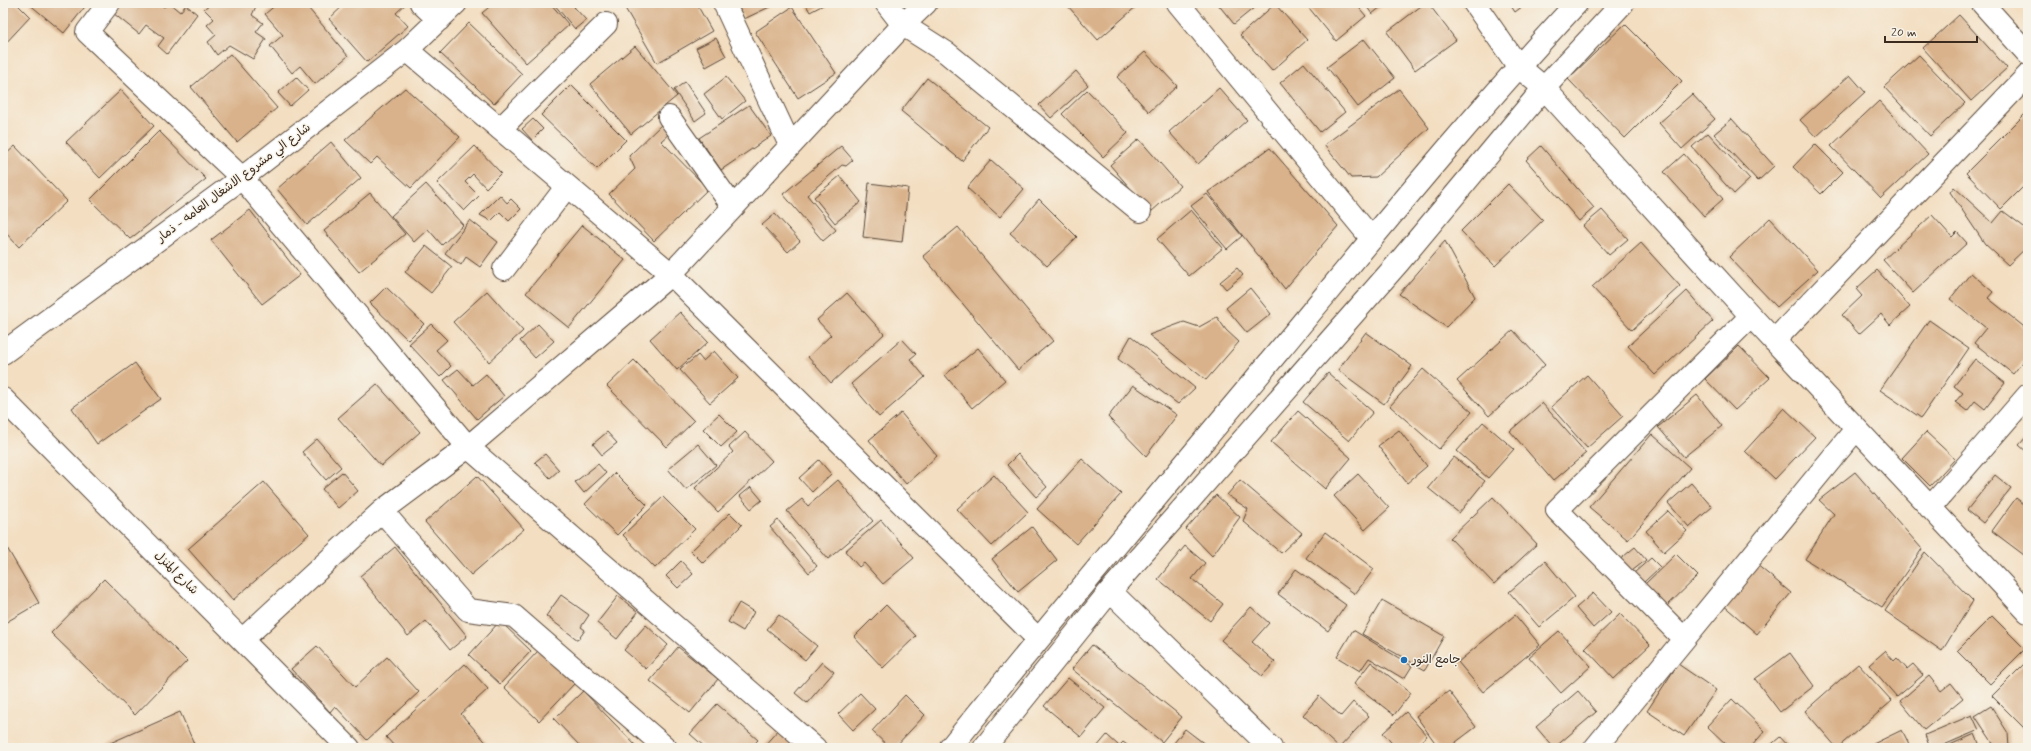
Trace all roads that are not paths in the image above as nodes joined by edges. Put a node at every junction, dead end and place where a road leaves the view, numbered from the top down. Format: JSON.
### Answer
{"nodes":[{"id":1,"x":109,"y":3,"type":"edge"},
{"id":2,"x":421,"y":3,"type":"edge"},
{"id":3,"x":456,"y":3,"type":"edge"},
{"id":4,"x":724,"y":3,"type":"edge"},
{"id":5,"x":886,"y":3,"type":"edge"},
{"id":6,"x":926,"y":3,"type":"edge"},
{"id":7,"x":1178,"y":3,"type":"edge"},
{"id":8,"x":1474,"y":3,"type":"edge"},
{"id":9,"x":1577,"y":3,"type":"edge"},
{"id":10,"x":1623,"y":3,"type":"edge"},
{"id":11,"x":1982,"y":3,"type":"edge"},
{"id":12,"x":439,"y":20,"type":"junction"},
{"id":13,"x":606,"y":24,"type":"dead end"},
{"id":14,"x":903,"y":25,"type":"junction"},
{"id":15,"x":407,"y":50,"type":"junction"},
{"id":16,"x":2028,"y":54,"type":"edge"},
{"id":17,"x":1518,"y":66,"type":"junction"},
{"id":18,"x":2028,"y":75,"type":"edge"},
{"id":19,"x":1544,"y":88,"type":"junction"},
{"id":20,"x":669,"y":118,"type":"dead end"},
{"id":21,"x":500,"y":130,"type":"junction"},
{"id":22,"x":790,"y":145,"type":"junction"},
{"id":23,"x":242,"y":178,"type":"junction"},
{"id":24,"x":567,"y":186,"type":"junction"},
{"id":25,"x":733,"y":207,"type":"junction"},
{"id":26,"x":1140,"y":211,"type":"dead end"},
{"id":27,"x":1372,"y":239,"type":"junction"},
{"id":28,"x":504,"y":269,"type":"dead end"},
{"id":29,"x":671,"y":274,"type":"junction"},
{"id":30,"x":1751,"y":316,"type":"junction"},
{"id":31,"x":1774,"y":341,"type":"junction"},
{"id":32,"x":3,"y":353,"type":"edge"},
{"id":33,"x":2028,"y":395,"type":"edge"},
{"id":34,"x":3,"y":399,"type":"edge"},
{"id":35,"x":1856,"y":429,"type":"junction"},
{"id":36,"x":468,"y":447,"type":"junction"},
{"id":37,"x":1930,"y":508,"type":"junction"},
{"id":38,"x":382,"y":511,"type":"junction"},
{"id":39,"x":1110,"y":591,"type":"junction"},
{"id":40,"x":2028,"y":612,"type":"edge"},
{"id":41,"x":1038,"y":638,"type":"junction"},
{"id":42,"x":1684,"y":639,"type":"junction"},
{"id":43,"x":242,"y":640,"type":"junction"},
{"id":44,"x":1607,"y":743,"type":"edge"},
{"id":45,"x":349,"y":748,"type":"edge"},
{"id":46,"x":666,"y":748,"type":"edge"},
{"id":47,"x":815,"y":748,"type":"edge"},
{"id":48,"x":950,"y":748,"type":"edge"},
{"id":49,"x":984,"y":748,"type":"edge"},
{"id":50,"x":1271,"y":748,"type":"edge"}],
"edges":[{"from":1,"to":23,"type":"street"},
{"from":2,"to":12,"type":"street"},
{"from":3,"to":12,"type":"street","name":"شارع الي مشروع الاشغال العامه - ذمار"},
{"from":4,"to":22,"type":"street"},
{"from":5,"to":14,"type":"street"},
{"from":6,"to":14,"type":"street"},
{"from":7,"to":27,"type":"street"},
{"from":8,"to":17,"type":"street"},
{"from":9,"to":17,"type":"street"},
{"from":10,"to":19,"type":"street"},
{"from":11,"to":16,"type":"street"},
{"from":12,"to":15,"type":"street","name":"شارع الي مشروع الاشغال العامه - ذمار"},
{"from":13,"to":21,"type":"street"},
{"from":14,"to":22,"type":"street"},
{"from":14,"to":26,"type":"street"},
{"from":15,"to":21,"type":"street"},
{"from":15,"to":23,"type":"street","name":"شارع الي مشروع الاشغال العامه - ذمار"},
{"from":17,"to":19,"type":"street"},
{"from":17,"to":27,"type":"street"},
{"from":18,"to":31,"type":"street"},
{"from":19,"to":30,"type":"street"},
{"from":19,"to":39,"type":"street"},
{"from":20,"to":25,"type":"street"},
{"from":21,"to":24,"type":"street"},
{"from":22,"to":25,"type":"street"},
{"from":23,"to":32,"type":"street","name":"شارع الي مشروع الاشغال العامه - ذمار"},
{"from":23,"to":36,"type":"street"},
{"from":24,"to":28,"type":"street"},
{"from":24,"to":29,"type":"street"},
{"from":25,"to":29,"type":"street"},
{"from":27,"to":41,"type":"street"},
{"from":29,"to":36,"type":"street"},
{"from":29,"to":41,"type":"street"},
{"from":30,"to":31,"type":"street"},
{"from":30,"to":42,"type":"street"},
{"from":31,"to":35,"type":"street"},
{"from":33,"to":37,"type":"street"},
{"from":34,"to":43,"type":"street","name":"شارع المنزل"},
{"from":35,"to":37,"type":"street"},
{"from":35,"to":42,"type":"street"},
{"from":36,"to":38,"type":"street"},
{"from":36,"to":47,"type":"street"},
{"from":37,"to":40,"type":"street"},
{"from":38,"to":43,"type":"street"},
{"from":38,"to":46,"type":"street"},
{"from":39,"to":49,"type":"street"},
{"from":39,"to":50,"type":"street"},
{"from":41,"to":48,"type":"street"},
{"from":42,"to":44,"type":"street"},
{"from":43,"to":45,"type":"street","name":"شارع المنزل"}]}
